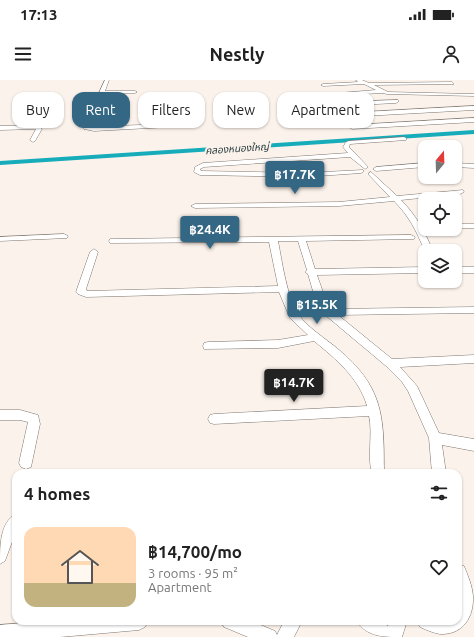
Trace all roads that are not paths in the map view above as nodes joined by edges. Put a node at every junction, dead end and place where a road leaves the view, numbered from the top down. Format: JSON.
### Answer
{"nodes":[{"id":1,"x":107,"y":80,"type":"edge"},
{"id":2,"x":358,"y":80,"type":"edge"},
{"id":3,"x":367,"y":83,"type":"junction"},
{"id":4,"x":452,"y":83,"type":"dead end"},
{"id":5,"x":323,"y":85,"type":"dead end"},
{"id":6,"x":102,"y":92,"type":"edge"},
{"id":7,"x":130,"y":92,"type":"edge"},
{"id":8,"x":135,"y":92,"type":"dead end"},
{"id":9,"x":386,"y":92,"type":"junction"},
{"id":10,"x":374,"y":93,"type":"edge"},
{"id":11,"x":474,"y":95,"type":"edge"},
{"id":12,"x":396,"y":101,"type":"junction"},
{"id":13,"x":374,"y":102,"type":"edge"},
{"id":14,"x":474,"y":108,"type":"edge"},
{"id":15,"x":406,"y":112,"type":"junction"},
{"id":16,"x":374,"y":114,"type":"edge"},
{"id":17,"x":474,"y":120,"type":"edge"},
{"id":18,"x":420,"y":123,"type":"junction"},
{"id":19,"x":374,"y":126,"type":"edge"},
{"id":20,"x":0,"y":128,"type":"edge"},
{"id":21,"x":86,"y":128,"type":"edge"},
{"id":22,"x":118,"y":128,"type":"edge"},
{"id":23,"x":404,"y":139,"type":"dead end"},
{"id":24,"x":33,"y":140,"type":"dead end"},
{"id":25,"x":352,"y":155,"type":"junction"},
{"id":26,"x":462,"y":165,"type":"edge"},
{"id":27,"x":418,"y":166,"type":"edge"},
{"id":28,"x":474,"y":166,"type":"edge"},
{"id":29,"x":363,"y":169,"type":"junction"},
{"id":30,"x":373,"y":171,"type":"junction"},
{"id":31,"x":418,"y":196,"type":"edge"},
{"id":32,"x":396,"y":198,"type":"junction"},
{"id":33,"x":195,"y":206,"type":"dead end"},
{"id":34,"x":418,"y":222,"type":"edge"},
{"id":35,"x":462,"y":226,"type":"edge"},
{"id":36,"x":474,"y":226,"type":"edge"},
{"id":37,"x":64,"y":236,"type":"dead end"},
{"id":38,"x":411,"y":237,"type":"dead end"},
{"id":39,"x":301,"y":238,"type":"junction"},
{"id":40,"x":0,"y":239,"type":"edge"},
{"id":41,"x":273,"y":239,"type":"junction"},
{"id":42,"x":113,"y":241,"type":"dead end"},
{"id":43,"x":94,"y":252,"type":"dead end"},
{"id":44,"x":462,"y":263,"type":"edge"},
{"id":45,"x":474,"y":263,"type":"edge"},
{"id":46,"x":418,"y":270,"type":"edge"},
{"id":47,"x":462,"y":270,"type":"edge"},
{"id":48,"x":474,"y":270,"type":"edge"},
{"id":49,"x":310,"y":272,"type":"junction"},
{"id":50,"x":283,"y":289,"type":"junction"},
{"id":51,"x":474,"y":310,"type":"edge"},
{"id":52,"x":328,"y":312,"type":"junction"},
{"id":53,"x":316,"y":337,"type":"junction"},
{"id":54,"x":208,"y":346,"type":"dead end"},
{"id":55,"x":474,"y":359,"type":"edge"},
{"id":56,"x":390,"y":363,"type":"junction"},
{"id":57,"x":375,"y":411,"type":"junction"},
{"id":58,"x":0,"y":415,"type":"edge"},
{"id":59,"x":214,"y":419,"type":"dead end"},
{"id":60,"x":435,"y":438,"type":"junction"},
{"id":61,"x":474,"y":445,"type":"edge"},
{"id":62,"x":26,"y":463,"type":"dead end"},
{"id":63,"x":377,"y":469,"type":"edge"},
{"id":64,"x":439,"y":469,"type":"edge"},
{"id":65,"x":12,"y":524,"type":"edge"},
{"id":66,"x":0,"y":556,"type":"edge"},
{"id":67,"x":462,"y":578,"type":"edge"},
{"id":68,"x":474,"y":607,"type":"edge"},
{"id":69,"x":96,"y":625,"type":"edge"},
{"id":70,"x":240,"y":625,"type":"edge"},
{"id":71,"x":291,"y":625,"type":"edge"},
{"id":72,"x":372,"y":625,"type":"edge"},
{"id":73,"x":397,"y":625,"type":"edge"},
{"id":74,"x":435,"y":625,"type":"edge"},
{"id":75,"x":0,"y":634,"type":"edge"},
{"id":76,"x":269,"y":637,"type":"edge"},
{"id":77,"x":285,"y":637,"type":"edge"},
{"id":78,"x":388,"y":637,"type":"edge"},
{"id":79,"x":393,"y":637,"type":"edge"}],
"edges":[{"from":1,"to":6,"type":"street"},
{"from":2,"to":3,"type":"street"},
{"from":3,"to":4,"type":"street"},
{"from":3,"to":5,"type":"street"},
{"from":3,"to":9,"type":"street"},
{"from":7,"to":8,"type":"street"},
{"from":9,"to":10,"type":"street"},
{"from":9,"to":11,"type":"street"},
{"from":9,"to":12,"type":"street"},
{"from":12,"to":13,"type":"street"},
{"from":12,"to":15,"type":"street"},
{"from":14,"to":15,"type":"street"},
{"from":15,"to":16,"type":"street"},
{"from":15,"to":18,"type":"street"},
{"from":17,"to":18,"type":"street"},
{"from":18,"to":19,"type":"street"},
{"from":20,"to":24,"type":"street"},
{"from":21,"to":22,"type":"street"},
{"from":23,"to":25,"type":"street"},
{"from":25,"to":29,"type":"street"},
{"from":25,"to":29,"type":"street"},
{"from":26,"to":28,"type":"street"},
{"from":27,"to":30,"type":"street"},
{"from":29,"to":30,"type":"street"},
{"from":30,"to":32,"type":"street"},
{"from":31,"to":32,"type":"street"},
{"from":32,"to":33,"type":"street"},
{"from":32,"to":34,"type":"street"},
{"from":35,"to":36,"type":"street"},
{"from":37,"to":40,"type":"street"},
{"from":38,"to":39,"type":"street"},
{"from":39,"to":41,"type":"street"},
{"from":39,"to":49,"type":"street"},
{"from":41,"to":42,"type":"street"},
{"from":41,"to":50,"type":"street"},
{"from":43,"to":50,"type":"street"},
{"from":44,"to":45,"type":"street"},
{"from":46,"to":49,"type":"street"},
{"from":47,"to":48,"type":"street"},
{"from":49,"to":52,"type":"street"},
{"from":50,"to":53,"type":"street"},
{"from":51,"to":52,"type":"street"},
{"from":52,"to":56,"type":"street"},
{"from":53,"to":54,"type":"street"},
{"from":53,"to":57,"type":"street"},
{"from":55,"to":56,"type":"street"},
{"from":56,"to":60,"type":"street"},
{"from":57,"to":59,"type":"street"},
{"from":57,"to":63,"type":"street"},
{"from":58,"to":62,"type":"street"},
{"from":60,"to":61,"type":"street"},
{"from":60,"to":64,"type":"street"},
{"from":65,"to":66,"type":"street"},
{"from":67,"to":68,"type":"street"},
{"from":68,"to":74,"type":"street"},
{"from":69,"to":75,"type":"street"},
{"from":70,"to":76,"type":"street"},
{"from":71,"to":77,"type":"street"},
{"from":72,"to":78,"type":"street"},
{"from":73,"to":79,"type":"street"}]}
